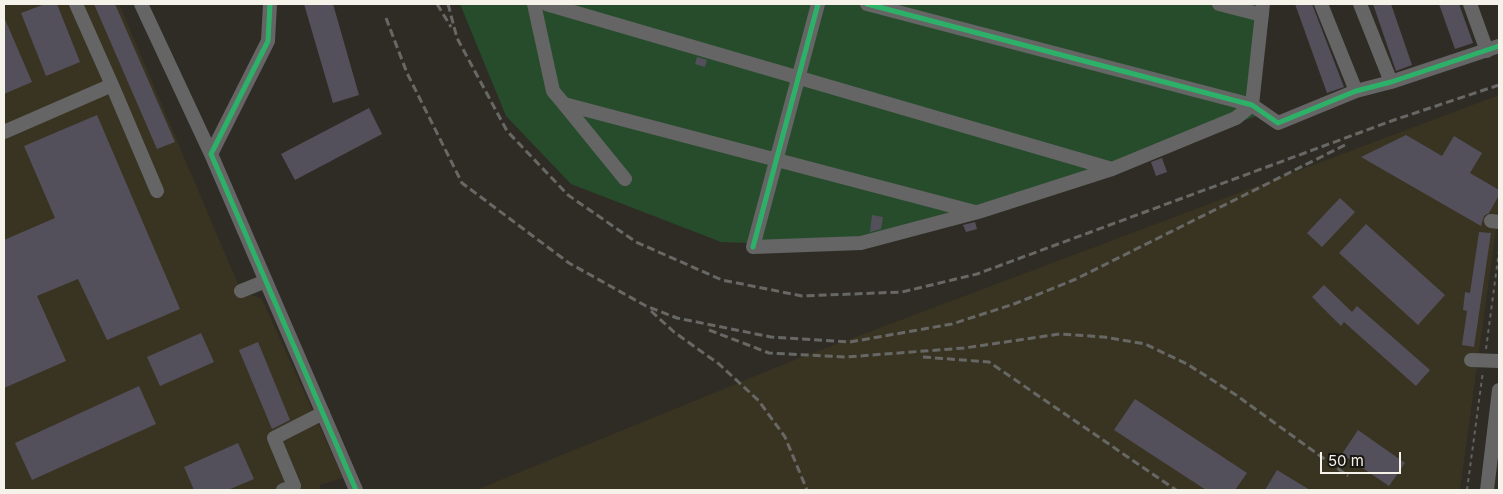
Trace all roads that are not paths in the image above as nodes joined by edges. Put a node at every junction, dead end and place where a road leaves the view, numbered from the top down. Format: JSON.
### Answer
{"nodes":[{"id":1,"x":76,"y":4,"type":"edge"},
{"id":2,"x":141,"y":4,"type":"edge"},
{"id":3,"x":270,"y":4,"type":"edge"},
{"id":4,"x":534,"y":4,"type":"edge"},
{"id":5,"x":546,"y":4,"type":"edge"},
{"id":6,"x":818,"y":4,"type":"edge"},
{"id":7,"x":867,"y":4,"type":"edge"},
{"id":8,"x":1219,"y":4,"type":"edge"},
{"id":9,"x":1321,"y":4,"type":"edge"},
{"id":10,"x":1360,"y":4,"type":"edge"},
{"id":11,"x":1470,"y":4,"type":"edge"},
{"id":12,"x":1262,"y":9,"type":"edge"},
{"id":13,"x":1493,"y":48,"type":"edge"},
{"id":14,"x":799,"y":76,"type":"junction"},
{"id":15,"x":1392,"y":82,"type":"junction"},
{"id":16,"x":112,"y":85,"type":"junction"},
{"id":17,"x":1356,"y":91,"type":"junction"},
{"id":18,"x":564,"y":104,"type":"junction"},
{"id":19,"x":1252,"y":105,"type":"junction"},
{"id":20,"x":4,"y":132,"type":"edge"},
{"id":21,"x":211,"y":154,"type":"junction"},
{"id":22,"x":776,"y":160,"type":"junction"},
{"id":23,"x":1112,"y":169,"type":"junction"},
{"id":24,"x":626,"y":179,"type":"dead end"},
{"id":25,"x":157,"y":191,"type":"dead end"},
{"id":26,"x":978,"y":212,"type":"junction"},
{"id":27,"x":266,"y":281,"type":"junction"},
{"id":28,"x":241,"y":291,"type":"dead end"},
{"id":29,"x":1471,"y":360,"type":"dead end"},
{"id":30,"x":1499,"y":361,"type":"edge"},
{"id":31,"x":1499,"y":390,"type":"edge"},
{"id":32,"x":323,"y":413,"type":"junction"},
{"id":33,"x":1495,"y":458,"type":"edge"},
{"id":34,"x":282,"y":490,"type":"edge"},
{"id":35,"x":356,"y":490,"type":"edge"},
{"id":36,"x":1487,"y":490,"type":"edge"}],
"edges":[{"from":1,"to":16,"type":"street"},
{"from":2,"to":21,"type":"street"},
{"from":3,"to":21,"type":"street"},
{"from":4,"to":18,"type":"street"},
{"from":5,"to":14,"type":"street"},
{"from":6,"to":14,"type":"street"},
{"from":7,"to":19,"type":"street"},
{"from":8,"to":12,"type":"street"},
{"from":9,"to":17,"type":"street"},
{"from":10,"to":15,"type":"street"},
{"from":11,"to":13,"type":"street"},
{"from":12,"to":19,"type":"street"},
{"from":13,"to":15,"type":"street"},
{"from":14,"to":22,"type":"street"},
{"from":14,"to":23,"type":"street"},
{"from":15,"to":17,"type":"street"},
{"from":16,"to":20,"type":"street"},
{"from":16,"to":25,"type":"street"},
{"from":17,"to":19,"type":"street"},
{"from":18,"to":22,"type":"street"},
{"from":18,"to":24,"type":"street"},
{"from":19,"to":23,"type":"street"},
{"from":21,"to":27,"type":"street"},
{"from":22,"to":26,"type":"street"},
{"from":22,"to":26,"type":"street"},
{"from":23,"to":26,"type":"street"},
{"from":27,"to":28,"type":"street"},
{"from":27,"to":32,"type":"street"},
{"from":29,"to":30,"type":"street"},
{"from":31,"to":33,"type":"street"},
{"from":32,"to":34,"type":"street"},
{"from":32,"to":35,"type":"street"},
{"from":33,"to":36,"type":"street"}]}
